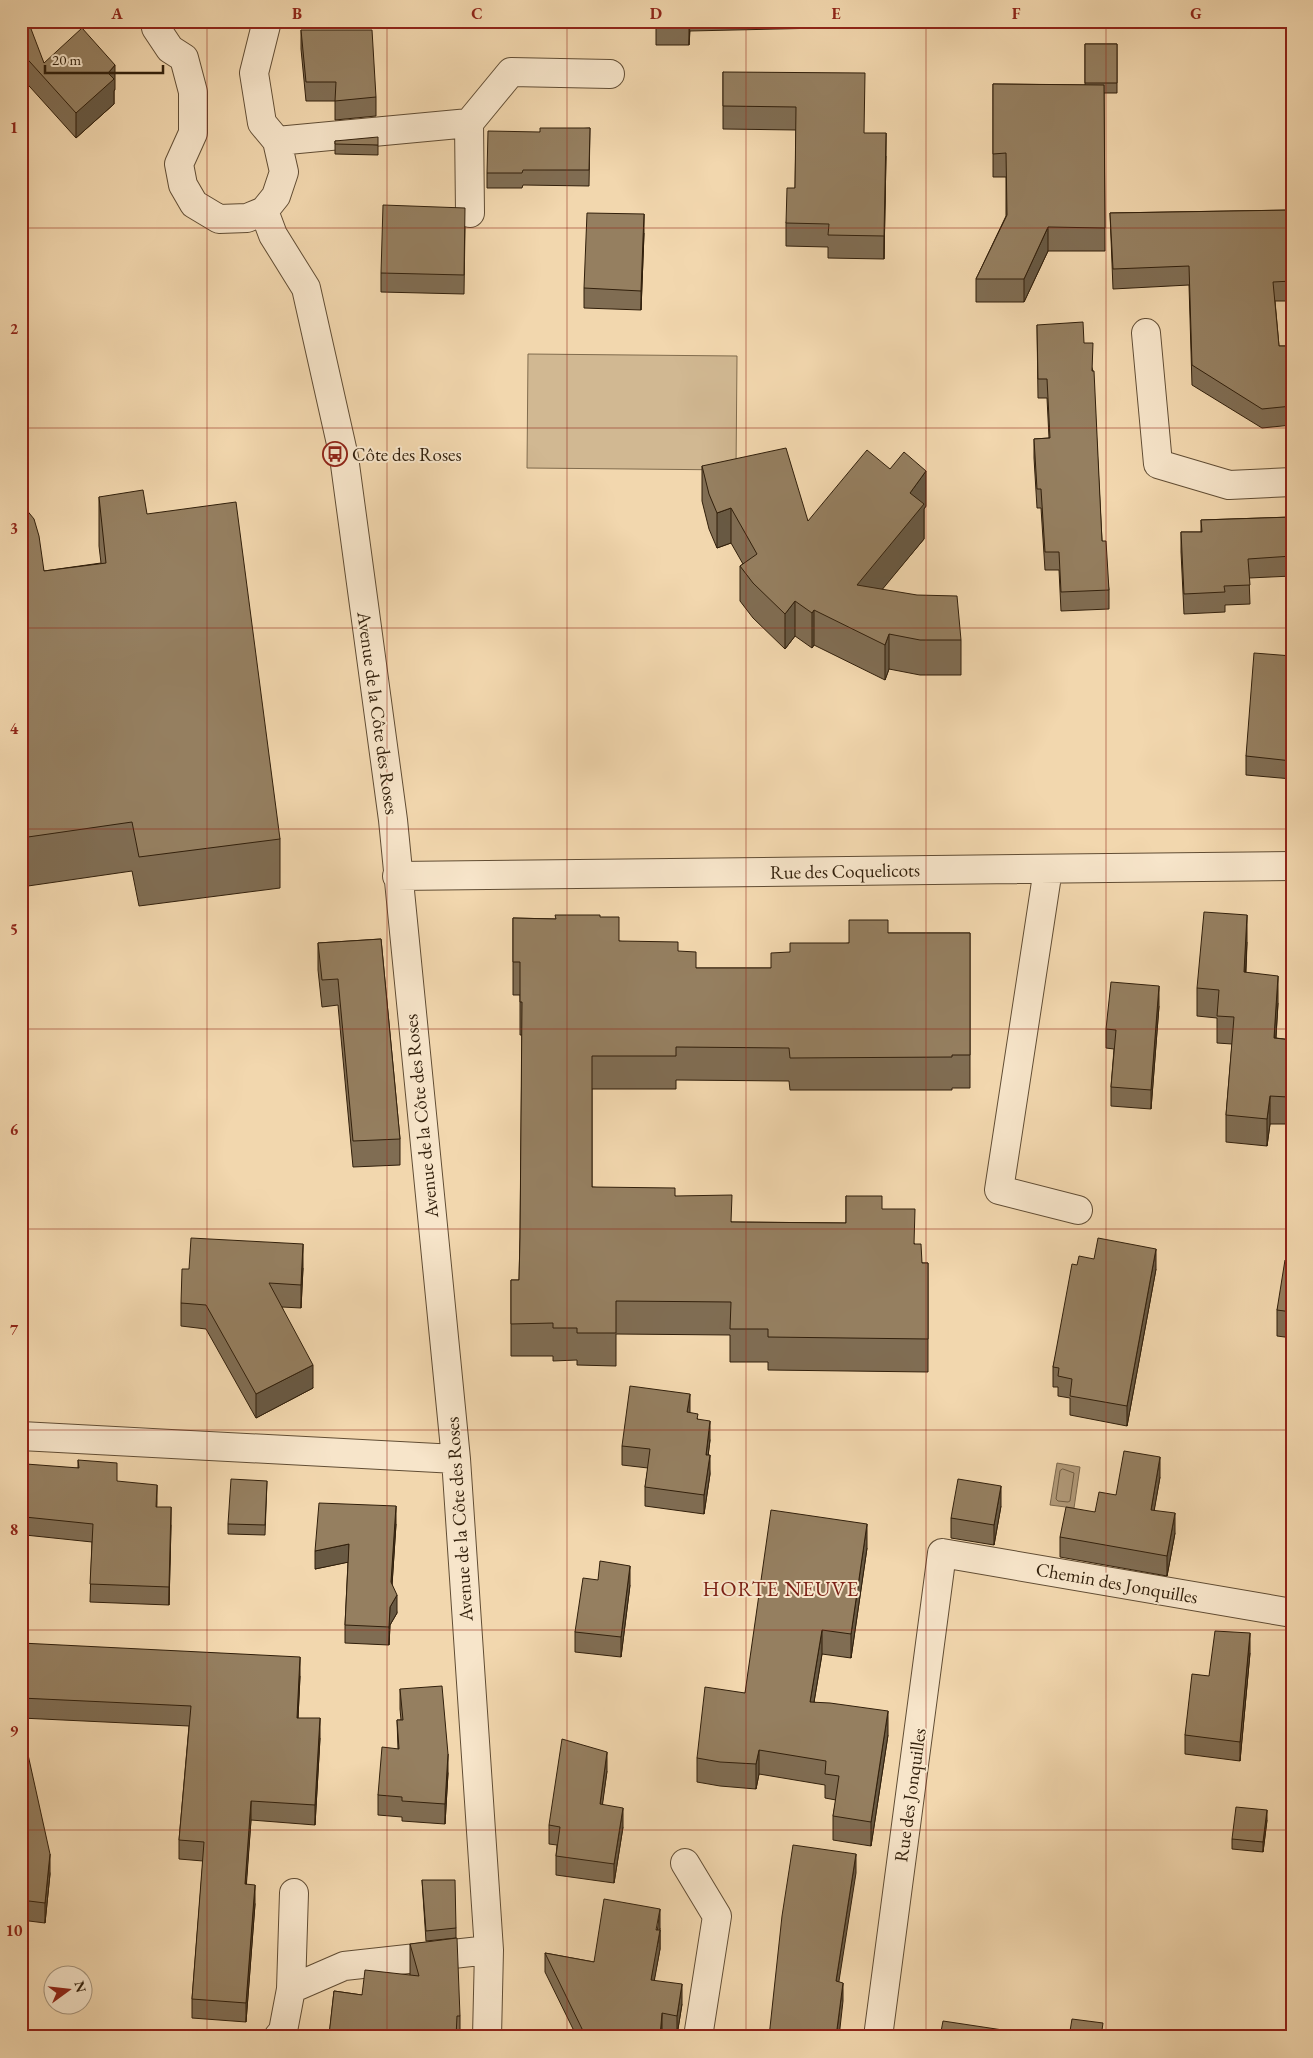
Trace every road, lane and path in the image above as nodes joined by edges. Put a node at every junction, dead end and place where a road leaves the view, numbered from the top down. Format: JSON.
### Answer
{"nodes":[{"id":1,"x":155,"y":21,"type":"edge"},
{"id":2,"x":267,"y":21,"type":"edge"},
{"id":3,"x":610,"y":74,"type":"dead end"},
{"id":4,"x":469,"y":123,"type":"junction"},
{"id":5,"x":277,"y":141,"type":"junction"},
{"id":6,"x":264,"y":211,"type":"junction"},
{"id":7,"x":470,"y":213,"type":"dead end"},
{"id":8,"x":1146,"y":333,"type":"dead end"},
{"id":9,"x":1292,"y":482,"type":"edge"},
{"id":10,"x":1292,"y":866,"type":"edge"},
{"id":11,"x":1048,"y":869,"type":"junction"},
{"id":12,"x":397,"y":876,"type":"junction"},
{"id":13,"x":1078,"y":1210,"type":"dead end"},
{"id":14,"x":21,"y":1436,"type":"edge"},
{"id":15,"x":456,"y":1459,"type":"junction"},
{"id":16,"x":942,"y":1553,"type":"joint"},
{"id":17,"x":1292,"y":1613,"type":"edge"},
{"id":18,"x":685,"y":1863,"type":"dead end"},
{"id":19,"x":294,"y":1893,"type":"dead end"},
{"id":20,"x":490,"y":1950,"type":"junction"},
{"id":21,"x":291,"y":1989,"type":"junction"},
{"id":22,"x":278,"y":2037,"type":"edge"},
{"id":23,"x":487,"y":2037,"type":"edge"},
{"id":24,"x":698,"y":2037,"type":"edge"},
{"id":25,"x":878,"y":2037,"type":"edge"}],
"edges":[{"from":1,"to":6,"type":"street"},
{"from":2,"to":5,"type":"street"},
{"from":3,"to":4,"type":"street"},
{"from":4,"to":5,"type":"street"},
{"from":4,"to":7,"type":"street"},
{"from":5,"to":6,"type":"street"},
{"from":6,"to":12,"type":"street","name":"Avenue de la Côte des Roses"},
{"from":8,"to":9,"type":"street"},
{"from":10,"to":11,"type":"street","name":"Rue des Coquelicots"},
{"from":11,"to":12,"type":"street","name":"Rue des Coquelicots"},
{"from":11,"to":13,"type":"street"},
{"from":12,"to":15,"type":"street","name":"Avenue de la Côte des Roses"},
{"from":14,"to":15,"type":"street"},
{"from":15,"to":20,"type":"street","name":"Avenue de la Côte des Roses"},
{"from":16,"to":17,"type":"street","name":"Chemin des Jonquilles"},
{"from":16,"to":25,"type":"street","name":"Rue des Jonquilles"},
{"from":18,"to":24,"type":"street"},
{"from":19,"to":21,"type":"street"},
{"from":20,"to":21,"type":"street"},
{"from":20,"to":23,"type":"street","name":"Avenue de la Côte des Roses"},
{"from":21,"to":22,"type":"street"}]}
